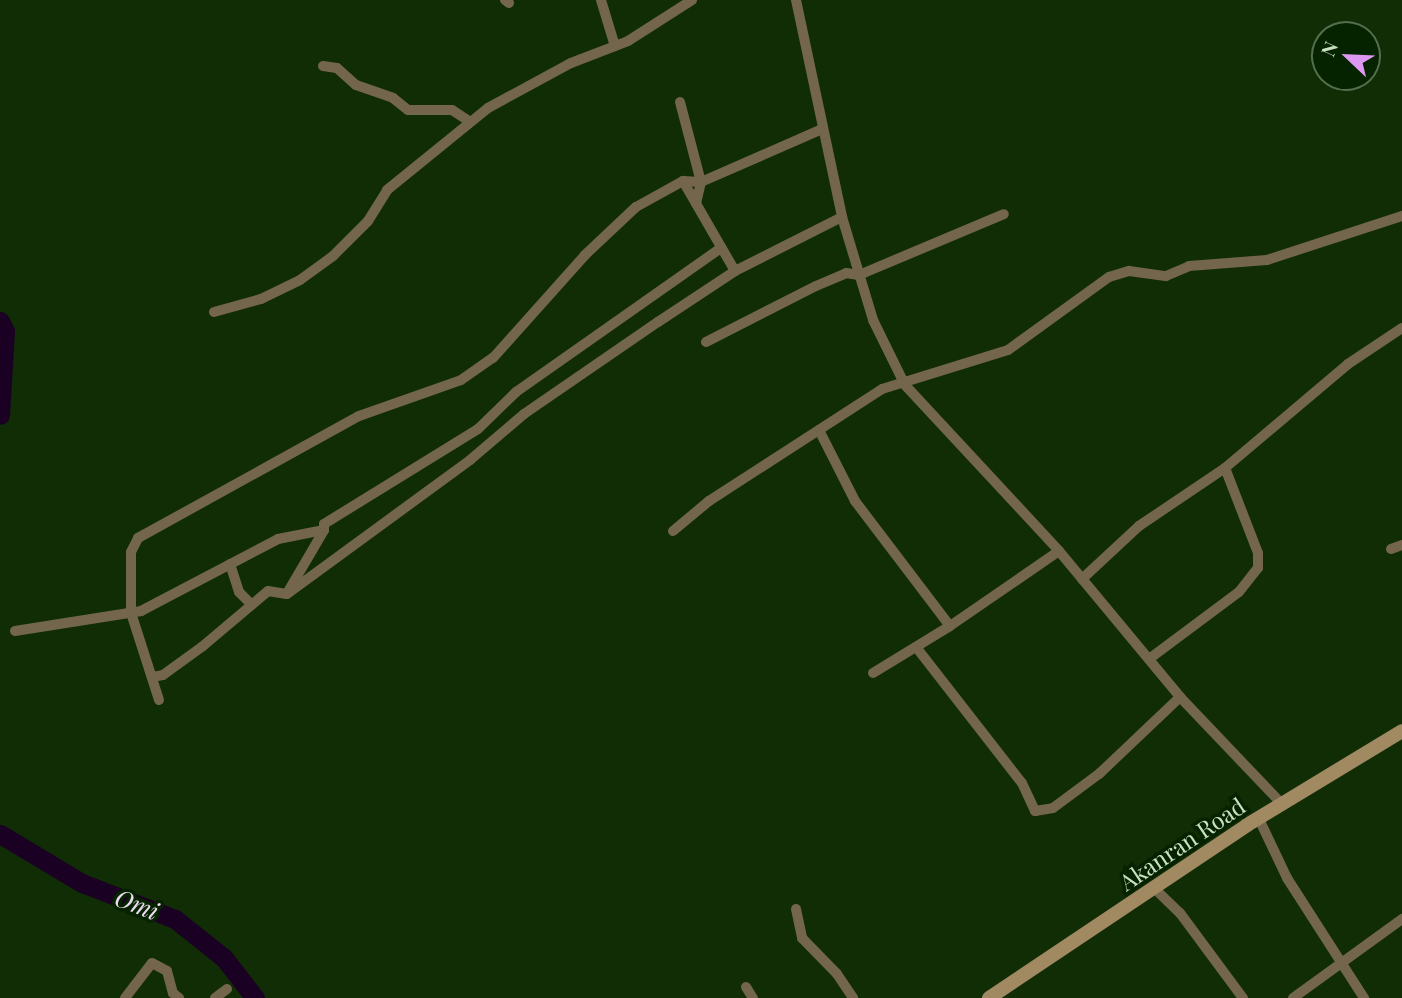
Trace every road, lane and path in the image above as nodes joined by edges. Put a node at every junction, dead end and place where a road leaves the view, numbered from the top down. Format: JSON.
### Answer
{"nodes":[{"id":1,"x":601,"y":0,"type":"edge"},
{"id":2,"x":692,"y":0,"type":"edge"},
{"id":3,"x":796,"y":0,"type":"edge"},
{"id":4,"x":615,"y":46,"type":"junction"},
{"id":5,"x":323,"y":66,"type":"dead end"},
{"id":6,"x":680,"y":102,"type":"dead end"},
{"id":7,"x":469,"y":121,"type":"junction"},
{"id":8,"x":820,"y":130,"type":"junction"},
{"id":9,"x":683,"y":181,"type":"junction"},
{"id":10,"x":701,"y":182,"type":"junction"},
{"id":11,"x":696,"y":203,"type":"junction"},
{"id":12,"x":1004,"y":214,"type":"dead end"},
{"id":13,"x":1402,"y":216,"type":"edge"},
{"id":14,"x":842,"y":217,"type":"junction"},
{"id":15,"x":721,"y":248,"type":"junction"},
{"id":16,"x":735,"y":271,"type":"junction"},
{"id":17,"x":859,"y":275,"type":"junction"},
{"id":18,"x":214,"y":312,"type":"dead end"},
{"id":19,"x":1402,"y":328,"type":"edge"},
{"id":20,"x":706,"y":342,"type":"dead end"},
{"id":21,"x":905,"y":385,"type":"junction"},
{"id":22,"x":819,"y":430,"type":"junction"},
{"id":23,"x":1225,"y":468,"type":"junction"},
{"id":24,"x":324,"y":530,"type":"junction"},
{"id":25,"x":673,"y":531,"type":"dead end"},
{"id":26,"x":1402,"y":545,"type":"edge"},
{"id":27,"x":1391,"y":549,"type":"dead end"},
{"id":28,"x":1059,"y":551,"type":"junction"},
{"id":29,"x":230,"y":564,"type":"junction"},
{"id":30,"x":1082,"y":579,"type":"junction"},
{"id":31,"x":287,"y":594,"type":"junction"},
{"id":32,"x":252,"y":605,"type":"junction"},
{"id":33,"x":131,"y":613,"type":"junction"},
{"id":34,"x":950,"y":626,"type":"junction"},
{"id":35,"x":15,"y":631,"type":"dead end"},
{"id":36,"x":916,"y":647,"type":"junction"},
{"id":37,"x":1149,"y":659,"type":"junction"},
{"id":38,"x":873,"y":673,"type":"dead end"},
{"id":39,"x":152,"y":677,"type":"junction"},
{"id":40,"x":1180,"y":697,"type":"junction"},
{"id":41,"x":159,"y":700,"type":"dead end"},
{"id":42,"x":1402,"y":731,"type":"edge"},
{"id":43,"x":1283,"y":805,"type":"junction"},
{"id":44,"x":1259,"y":819,"type":"junction"},
{"id":45,"x":1155,"y":889,"type":"junction"},
{"id":46,"x":796,"y":909,"type":"dead end"},
{"id":47,"x":1402,"y":919,"type":"edge"},
{"id":48,"x":1340,"y":961,"type":"junction"},
{"id":49,"x":746,"y":987,"type":"dead end"},
{"id":50,"x":227,"y":989,"type":"dead end"},
{"id":51,"x":125,"y":998,"type":"edge"},
{"id":52,"x":180,"y":998,"type":"edge"},
{"id":53,"x":215,"y":998,"type":"edge"},
{"id":54,"x":753,"y":998,"type":"edge"},
{"id":55,"x":853,"y":998,"type":"edge"},
{"id":56,"x":989,"y":998,"type":"edge"},
{"id":57,"x":1242,"y":998,"type":"edge"},
{"id":58,"x":1293,"y":998,"type":"edge"},
{"id":59,"x":1364,"y":998,"type":"edge"}],
"edges":[{"from":1,"to":4,"type":"street"},
{"from":2,"to":4,"type":"street"},
{"from":3,"to":8,"type":"street"},
{"from":4,"to":7,"type":"street"},
{"from":5,"to":7,"type":"street"},
{"from":6,"to":10,"type":"street"},
{"from":7,"to":18,"type":"street"},
{"from":8,"to":10,"type":"street"},
{"from":8,"to":14,"type":"street"},
{"from":9,"to":10,"type":"street"},
{"from":9,"to":11,"type":"street"},
{"from":9,"to":33,"type":"street"},
{"from":10,"to":11,"type":"street"},
{"from":11,"to":15,"type":"street"},
{"from":12,"to":17,"type":"street"},
{"from":13,"to":21,"type":"street"},
{"from":14,"to":16,"type":"street"},
{"from":14,"to":17,"type":"street"},
{"from":15,"to":16,"type":"street"},
{"from":15,"to":24,"type":"street"},
{"from":16,"to":31,"type":"street"},
{"from":17,"to":20,"type":"street"},
{"from":17,"to":21,"type":"street"},
{"from":19,"to":23,"type":"street"},
{"from":21,"to":22,"type":"street"},
{"from":21,"to":28,"type":"street"},
{"from":22,"to":25,"type":"street"},
{"from":22,"to":34,"type":"street"},
{"from":23,"to":30,"type":"street"},
{"from":23,"to":37,"type":"street"},
{"from":24,"to":29,"type":"street"},
{"from":24,"to":31,"type":"street"},
{"from":26,"to":27,"type":"street"},
{"from":28,"to":30,"type":"street"},
{"from":28,"to":34,"type":"street"},
{"from":29,"to":32,"type":"street"},
{"from":29,"to":33,"type":"street"},
{"from":30,"to":37,"type":"street"},
{"from":31,"to":32,"type":"street"},
{"from":32,"to":39,"type":"street"},
{"from":33,"to":35,"type":"street"},
{"from":33,"to":39,"type":"street"},
{"from":34,"to":36,"type":"street"},
{"from":36,"to":38,"type":"street"},
{"from":36,"to":40,"type":"street"},
{"from":37,"to":40,"type":"street"},
{"from":39,"to":41,"type":"street"},
{"from":40,"to":43,"type":"street"},
{"from":42,"to":43,"type":"main road","name":"Akanran Road"},
{"from":43,"to":44,"type":"main road","name":"Akanran Road"},
{"from":44,"to":45,"type":"main road","name":"Akanran Road"},
{"from":44,"to":48,"type":"street"},
{"from":45,"to":56,"type":"main road","name":"Akanran Road"},
{"from":45,"to":57,"type":"street"},
{"from":46,"to":55,"type":"street"},
{"from":47,"to":48,"type":"street"},
{"from":48,"to":58,"type":"street"},
{"from":48,"to":59,"type":"street"},
{"from":49,"to":54,"type":"street"},
{"from":50,"to":53,"type":"street"},
{"from":51,"to":52,"type":"street"}]}
